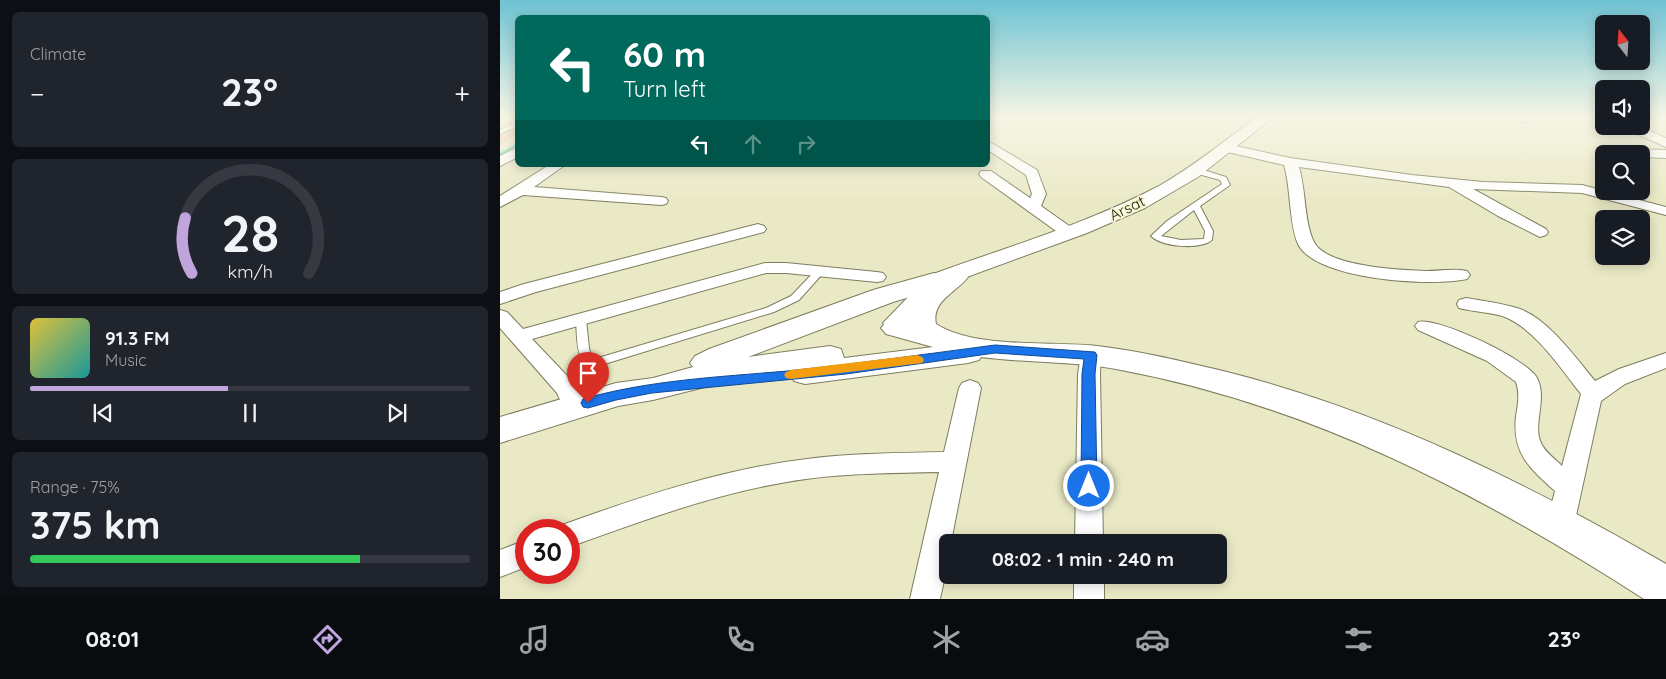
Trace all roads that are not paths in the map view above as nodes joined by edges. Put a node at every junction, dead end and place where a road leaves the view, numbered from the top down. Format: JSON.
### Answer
{"nodes":[{"id":1,"x":990,"y":146,"type":"edge"},
{"id":2,"x":1230,"y":146,"type":"edge"},
{"id":3,"x":1665,"y":146,"type":"edge"},
{"id":4,"x":1227,"y":148,"type":"junction"},
{"id":5,"x":1650,"y":149,"type":"edge"},
{"id":6,"x":515,"y":153,"type":"edge"},
{"id":7,"x":500,"y":162,"type":"edge"},
{"id":8,"x":1290,"y":162,"type":"junction"},
{"id":9,"x":555,"y":167,"type":"edge"},
{"id":10,"x":1194,"y":170,"type":"junction"},
{"id":11,"x":986,"y":174,"type":"dead end"},
{"id":12,"x":1450,"y":182,"type":"junction"},
{"id":13,"x":520,"y":190,"type":"junction"},
{"id":14,"x":661,"y":201,"type":"dead end"},
{"id":15,"x":500,"y":203,"type":"edge"},
{"id":16,"x":1196,"y":205,"type":"junction"},
{"id":17,"x":1033,"y":207,"type":"junction"},
{"id":18,"x":1664,"y":211,"type":"dead end"},
{"id":19,"x":758,"y":229,"type":"dead end"},
{"id":20,"x":1540,"y":232,"type":"dead end"},
{"id":21,"x":1069,"y":233,"type":"junction"},
{"id":22,"x":819,"y":272,"type":"junction"},
{"id":23,"x":954,"y":275,"type":"junction"},
{"id":24,"x":1461,"y":275,"type":"dead end"},
{"id":25,"x":876,"y":277,"type":"dead end"},
{"id":26,"x":500,"y":298,"type":"edge"},
{"id":27,"x":1466,"y":304,"type":"dead end"},
{"id":28,"x":858,"y":315,"type":"junction"},
{"id":29,"x":500,"y":316,"type":"edge"},
{"id":30,"x":581,"y":320,"type":"junction"},
{"id":31,"x":896,"y":326,"type":"junction"},
{"id":32,"x":1424,"y":326,"type":"dead end"},
{"id":33,"x":520,"y":336,"type":"junction"},
{"id":34,"x":829,"y":342,"type":"junction"},
{"id":35,"x":973,"y":348,"type":"junction"},
{"id":36,"x":877,"y":354,"type":"junction"},
{"id":37,"x":1091,"y":355,"type":"junction"},
{"id":38,"x":1666,"y":360,"type":"edge"},
{"id":39,"x":698,"y":368,"type":"junction"},
{"id":40,"x":970,"y":388,"type":"dead end"},
{"id":41,"x":652,"y":389,"type":"junction"},
{"id":42,"x":1594,"y":394,"type":"junction"},
{"id":43,"x":616,"y":395,"type":"junction"},
{"id":44,"x":574,"y":407,"type":"junction"},
{"id":45,"x":500,"y":430,"type":"edge"},
{"id":46,"x":955,"y":462,"type":"junction"},
{"id":47,"x":1564,"y":506,"type":"junction"},
{"id":48,"x":580,"y":531,"type":"edge"},
{"id":49,"x":1089,"y":534,"type":"edge"},
{"id":50,"x":515,"y":558,"type":"edge"},
{"id":51,"x":500,"y":564,"type":"edge"},
{"id":52,"x":1089,"y":584,"type":"edge"},
{"id":53,"x":1666,"y":588,"type":"edge"},
{"id":54,"x":925,"y":599,"type":"edge"},
{"id":55,"x":1089,"y":599,"type":"edge"}],
"edges":[{"from":1,"to":17,"type":"street"},
{"from":2,"to":4,"type":"street","name":"Arsat"},
{"from":3,"to":5,"type":"street"},
{"from":4,"to":8,"type":"street"},
{"from":4,"to":10,"type":"street","name":"Arsat"},
{"from":6,"to":7,"type":"street"},
{"from":8,"to":12,"type":"street"},
{"from":8,"to":24,"type":"street"},
{"from":9,"to":13,"type":"street"},
{"from":10,"to":16,"type":"lane"},
{"from":10,"to":21,"type":"street","name":"Arsat"},
{"from":11,"to":17,"type":"street"},
{"from":12,"to":18,"type":"street"},
{"from":12,"to":20,"type":"street"},
{"from":13,"to":14,"type":"street"},
{"from":13,"to":15,"type":"street"},
{"from":16,"to":16,"type":"lane"},
{"from":17,"to":21,"type":"street"},
{"from":19,"to":26,"type":"street"},
{"from":21,"to":23,"type":"street","name":"Arsat"},
{"from":22,"to":25,"type":"street"},
{"from":22,"to":30,"type":"street"},
{"from":22,"to":30,"type":"lane"},
{"from":23,"to":28,"type":"street"},
{"from":23,"to":31,"type":"street"},
{"from":23,"to":35,"type":"main road"},
{"from":23,"to":39,"type":"main road"},
{"from":27,"to":42,"type":"street"},
{"from":28,"to":31,"type":"main road"},
{"from":28,"to":34,"type":"main road"},
{"from":29,"to":33,"type":"street"},
{"from":30,"to":33,"type":"street"},
{"from":31,"to":35,"type":"main road"},
{"from":31,"to":36,"type":"main road"},
{"from":32,"to":47,"type":"street"},
{"from":33,"to":44,"type":"street"},
{"from":34,"to":36,"type":"main road"},
{"from":34,"to":39,"type":"main road"},
{"from":34,"to":41,"type":"main road"},
{"from":35,"to":36,"type":"main road"},
{"from":35,"to":37,"type":"main road"},
{"from":35,"to":41,"type":"main road"},
{"from":37,"to":47,"type":"main road"},
{"from":37,"to":49,"type":"street"},
{"from":38,"to":42,"type":"street"},
{"from":39,"to":43,"type":"main road"},
{"from":40,"to":46,"type":"street"},
{"from":41,"to":43,"type":"main road"},
{"from":42,"to":47,"type":"street"},
{"from":43,"to":44,"type":"main road"},
{"from":44,"to":45,"type":"main road"},
{"from":46,"to":48,"type":"street"},
{"from":46,"to":54,"type":"street"},
{"from":47,"to":53,"type":"main road"},
{"from":50,"to":51,"type":"street"},
{"from":52,"to":55,"type":"street"}]}
